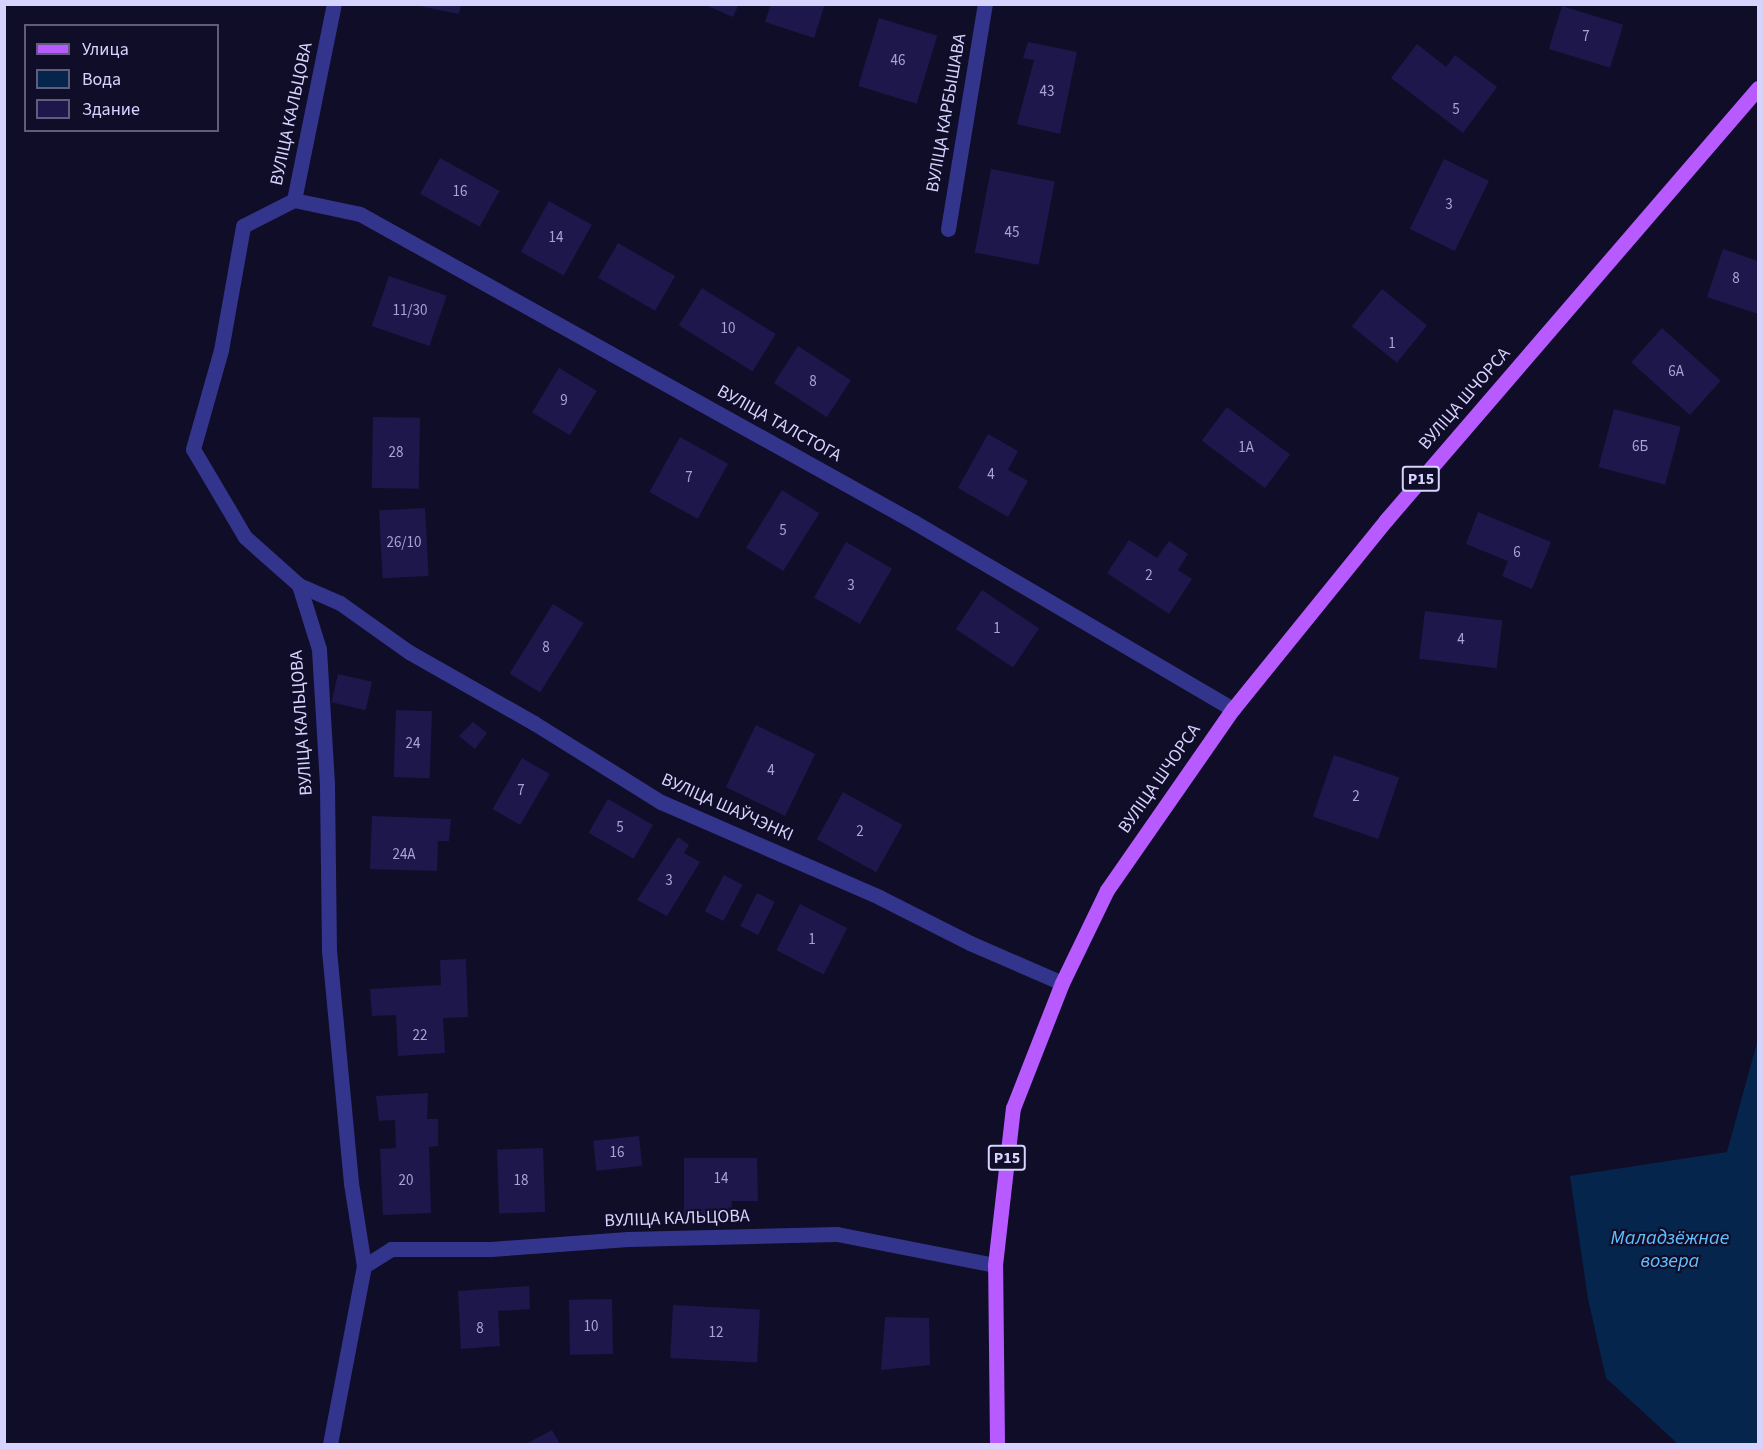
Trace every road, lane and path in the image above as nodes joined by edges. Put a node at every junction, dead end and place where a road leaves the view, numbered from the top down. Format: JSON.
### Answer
{"nodes":[{"id":1,"x":333,"y":4,"type":"edge"},
{"id":2,"x":985,"y":4,"type":"edge"},
{"id":3,"x":1758,"y":88,"type":"edge"},
{"id":4,"x":294,"y":200,"type":"junction"},
{"id":5,"x":948,"y":229,"type":"dead end"},
{"id":6,"x":299,"y":585,"type":"junction"},
{"id":7,"x":1233,"y":709,"type":"junction"},
{"id":8,"x":1062,"y":983,"type":"junction"},
{"id":9,"x":995,"y":1265,"type":"junction"},
{"id":10,"x":364,"y":1266,"type":"junction"},
{"id":11,"x":330,"y":1444,"type":"edge"},
{"id":12,"x":997,"y":1444,"type":"edge"}],
"edges":[{"from":1,"to":4,"type":"street","name":"ВУЛІЦА КАЛЬЦОВА"},
{"from":2,"to":5,"type":"street","name":"ВУЛІЦА КАРБЫШАВА"},
{"from":3,"to":7,"type":"main road","name":"ВУЛІЦА ШЧОРСА","number":"Р15"},
{"from":4,"to":6,"type":"street","name":"ВУЛІЦА КАЛЬЦОВА"},
{"from":4,"to":7,"type":"street","name":"ВУЛІЦА ТАЛСТОГА"},
{"from":6,"to":8,"type":"street","name":"ВУЛІЦА ШАЎЧЭНКІ"},
{"from":6,"to":10,"type":"street","name":"ВУЛІЦА КАЛЬЦОВА"},
{"from":7,"to":8,"type":"main road","name":"ВУЛІЦА ШЧОРСА","number":"Р15"},
{"from":8,"to":9,"type":"main road","number":"Р15"},
{"from":9,"to":10,"type":"street","name":"ВУЛІЦА КАЛЬЦОВА"},
{"from":9,"to":12,"type":"main road","number":"Р15"},
{"from":10,"to":11,"type":"street","name":"ВУЛІЦА КАЛЬЦОВА"}]}
